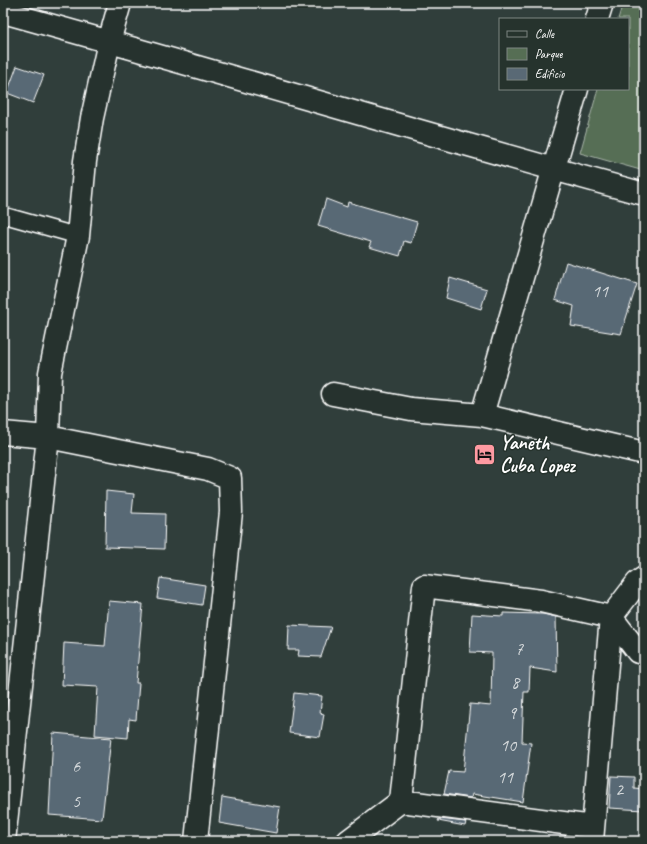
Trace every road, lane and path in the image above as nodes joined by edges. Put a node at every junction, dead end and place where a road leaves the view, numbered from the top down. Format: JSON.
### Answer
{"nodes":[{"id":1,"x":120,"y":3,"type":"edge"},
{"id":2,"x":602,"y":3,"type":"edge"},
{"id":3,"x":3,"y":12,"type":"edge"},
{"id":4,"x":597,"y":18,"type":"edge"},
{"id":5,"x":110,"y":42,"type":"junction"},
{"id":6,"x":577,"y":90,"type":"edge"},
{"id":7,"x":553,"y":169,"type":"junction"},
{"id":8,"x":644,"y":194,"type":"edge"},
{"id":9,"x":3,"y":215,"type":"edge"},
{"id":10,"x":78,"y":236,"type":"junction"},
{"id":11,"x":333,"y":394,"type":"dead end"},
{"id":12,"x":482,"y":415,"type":"junction"},
{"id":13,"x":3,"y":433,"type":"edge"},
{"id":14,"x":48,"y":437,"type":"junction"},
{"id":15,"x":644,"y":453,"type":"edge"},
{"id":16,"x":644,"y":578,"type":"edge"},
{"id":17,"x":610,"y":617,"type":"junction"},
{"id":18,"x":644,"y":653,"type":"edge"},
{"id":19,"x":401,"y":801,"type":"junction"},
{"id":20,"x":592,"y":834,"type":"edge"},
{"id":21,"x":4,"y":841,"type":"edge"},
{"id":22,"x":196,"y":841,"type":"edge"},
{"id":23,"x":348,"y":841,"type":"edge"}],
"edges":[{"from":1,"to":5,"type":"street"},
{"from":2,"to":4,"type":"street"},
{"from":3,"to":5,"type":"street"},
{"from":5,"to":7,"type":"street"},
{"from":5,"to":10,"type":"street"},
{"from":6,"to":7,"type":"street"},
{"from":7,"to":8,"type":"street"},
{"from":7,"to":12,"type":"street"},
{"from":9,"to":10,"type":"lane"},
{"from":10,"to":14,"type":"street"},
{"from":11,"to":12,"type":"street"},
{"from":12,"to":15,"type":"street"},
{"from":13,"to":14,"type":"street"},
{"from":14,"to":21,"type":"street"},
{"from":14,"to":22,"type":"street"},
{"from":16,"to":17,"type":"street"},
{"from":17,"to":18,"type":"street"},
{"from":17,"to":19,"type":"street"},
{"from":17,"to":20,"type":"street"},
{"from":19,"to":20,"type":"street"},
{"from":19,"to":23,"type":"street"}]}
